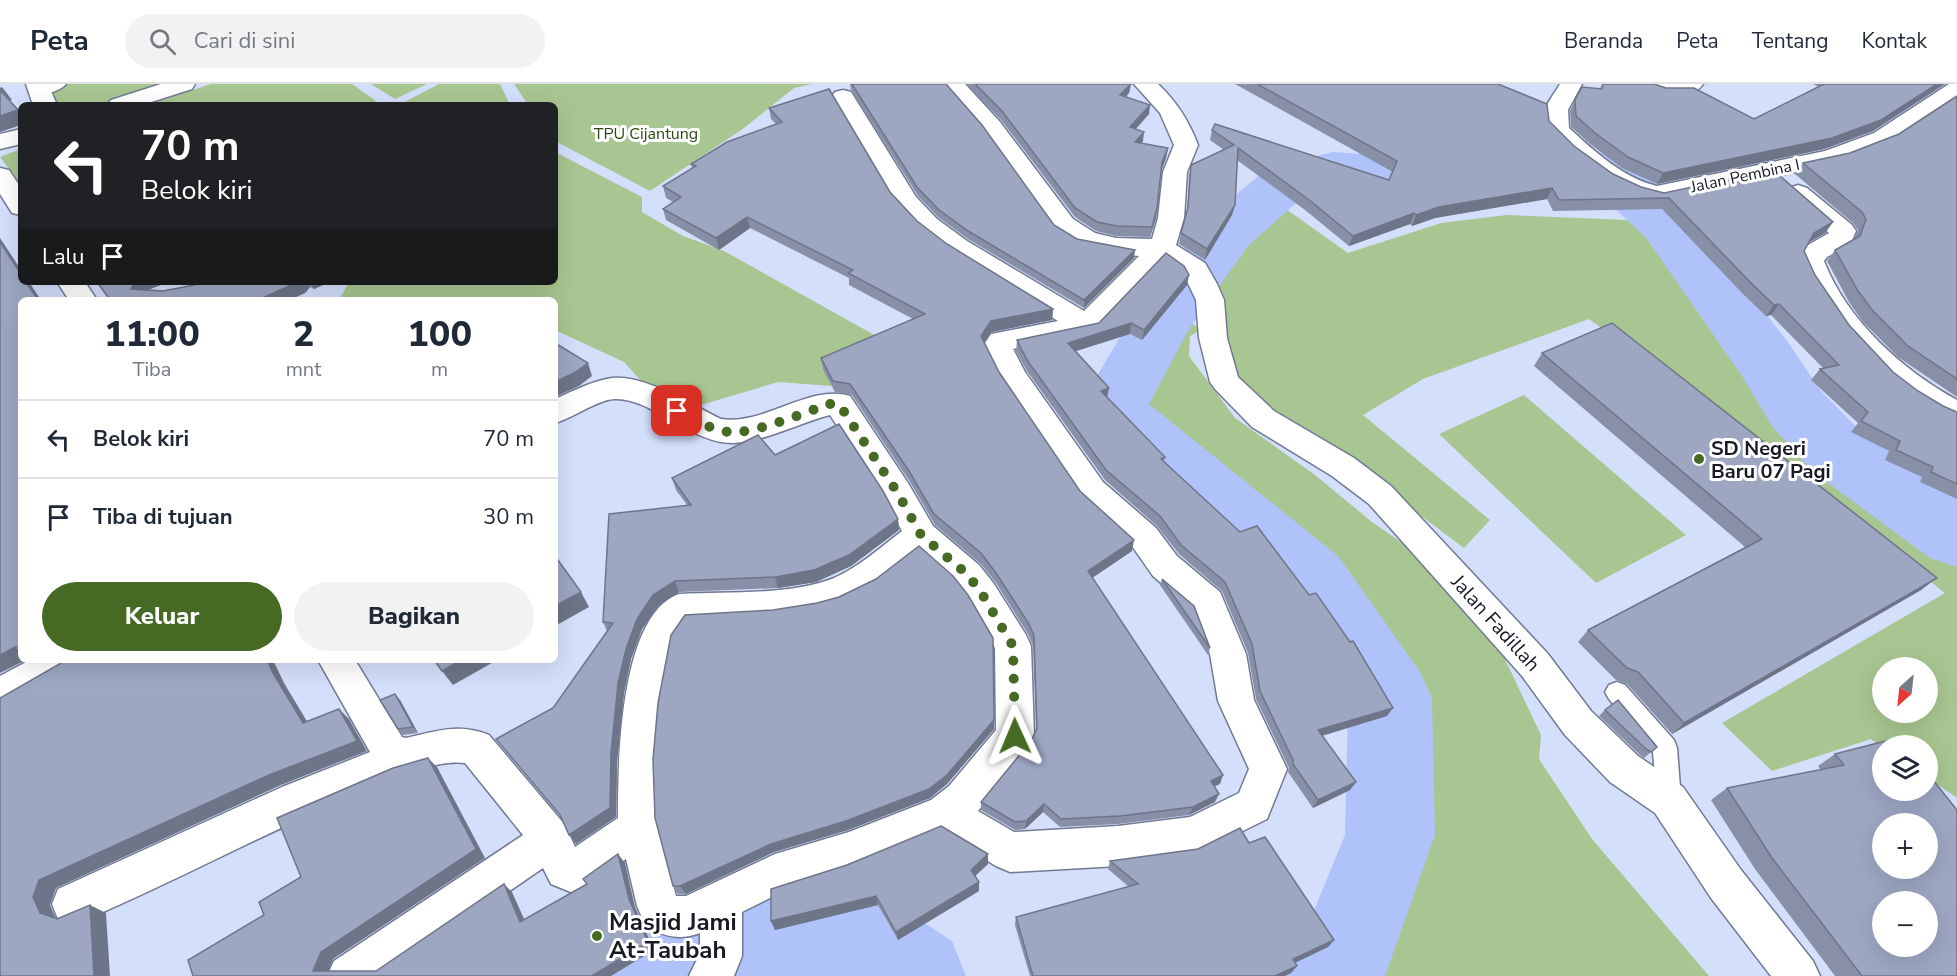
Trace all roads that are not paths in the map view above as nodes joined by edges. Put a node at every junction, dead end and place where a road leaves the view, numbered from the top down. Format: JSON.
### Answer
{"nodes":[{"id":1,"x":184,"y":84,"type":"edge"},
{"id":2,"x":1145,"y":84,"type":"edge"},
{"id":3,"x":1571,"y":84,"type":"edge"},
{"id":4,"x":1649,"y":84,"type":"edge"},
{"id":5,"x":1692,"y":84,"type":"edge"},
{"id":6,"x":953,"y":85,"type":"edge"},
{"id":7,"x":1957,"y":89,"type":"edge"},
{"id":8,"x":843,"y":97,"type":"dead end"},
{"id":9,"x":128,"y":102,"type":"edge"},
{"id":10,"x":18,"y":137,"type":"edge"},
{"id":11,"x":0,"y":142,"type":"edge"},
{"id":12,"x":1771,"y":170,"type":"junction"},
{"id":13,"x":0,"y":175,"type":"edge"},
{"id":14,"x":18,"y":202,"type":"edge"},
{"id":15,"x":1162,"y":248,"type":"junction"},
{"id":16,"x":1086,"y":325,"type":"junction"},
{"id":17,"x":558,"y":411,"type":"edge"},
{"id":18,"x":1957,"y":414,"type":"edge"},
{"id":19,"x":921,"y":535,"type":"junction"},
{"id":20,"x":58,"y":663,"type":"edge"},
{"id":21,"x":338,"y":663,"type":"edge"},
{"id":22,"x":1617,"y":692,"type":"dead end"},
{"id":23,"x":0,"y":695,"type":"edge"},
{"id":24,"x":406,"y":756,"type":"junction"},
{"id":25,"x":1669,"y":800,"type":"junction"},
{"id":26,"x":945,"y":813,"type":"junction"},
{"id":27,"x":638,"y":827,"type":"junction"},
{"id":28,"x":551,"y":839,"type":"junction"},
{"id":29,"x":73,"y":904,"type":"dead end"},
{"id":30,"x":719,"y":938,"type":"edge"},
{"id":31,"x":349,"y":976,"type":"edge"},
{"id":32,"x":1798,"y":976,"type":"edge"}],
"edges":[{"from":1,"to":9,"type":"street"},
{"from":2,"to":15,"type":"street"},
{"from":3,"to":12,"type":"street","name":"Jalan Pembina I"},
{"from":4,"to":5,"type":"street"},
{"from":6,"to":15,"type":"street"},
{"from":7,"to":12,"type":"street","name":"Jalan Pembina I"},
{"from":8,"to":16,"type":"street"},
{"from":10,"to":11,"type":"street"},
{"from":12,"to":18,"type":"street"},
{"from":13,"to":14,"type":"street"},
{"from":15,"to":16,"type":"street"},
{"from":15,"to":25,"type":"street","name":"Jalan Fadillah"},
{"from":16,"to":26,"type":"street"},
{"from":17,"to":19,"type":"street"},
{"from":19,"to":26,"type":"street"},
{"from":19,"to":27,"type":"street"},
{"from":20,"to":23,"type":"street"},
{"from":21,"to":24,"type":"street"},
{"from":22,"to":25,"type":"lane"},
{"from":24,"to":28,"type":"street"},
{"from":24,"to":29,"type":"street"},
{"from":25,"to":32,"type":"street","name":"Jalan Fadillah"},
{"from":26,"to":30,"type":"street"},
{"from":27,"to":28,"type":"street"},
{"from":27,"to":30,"type":"street"},
{"from":28,"to":31,"type":"street"}]}
